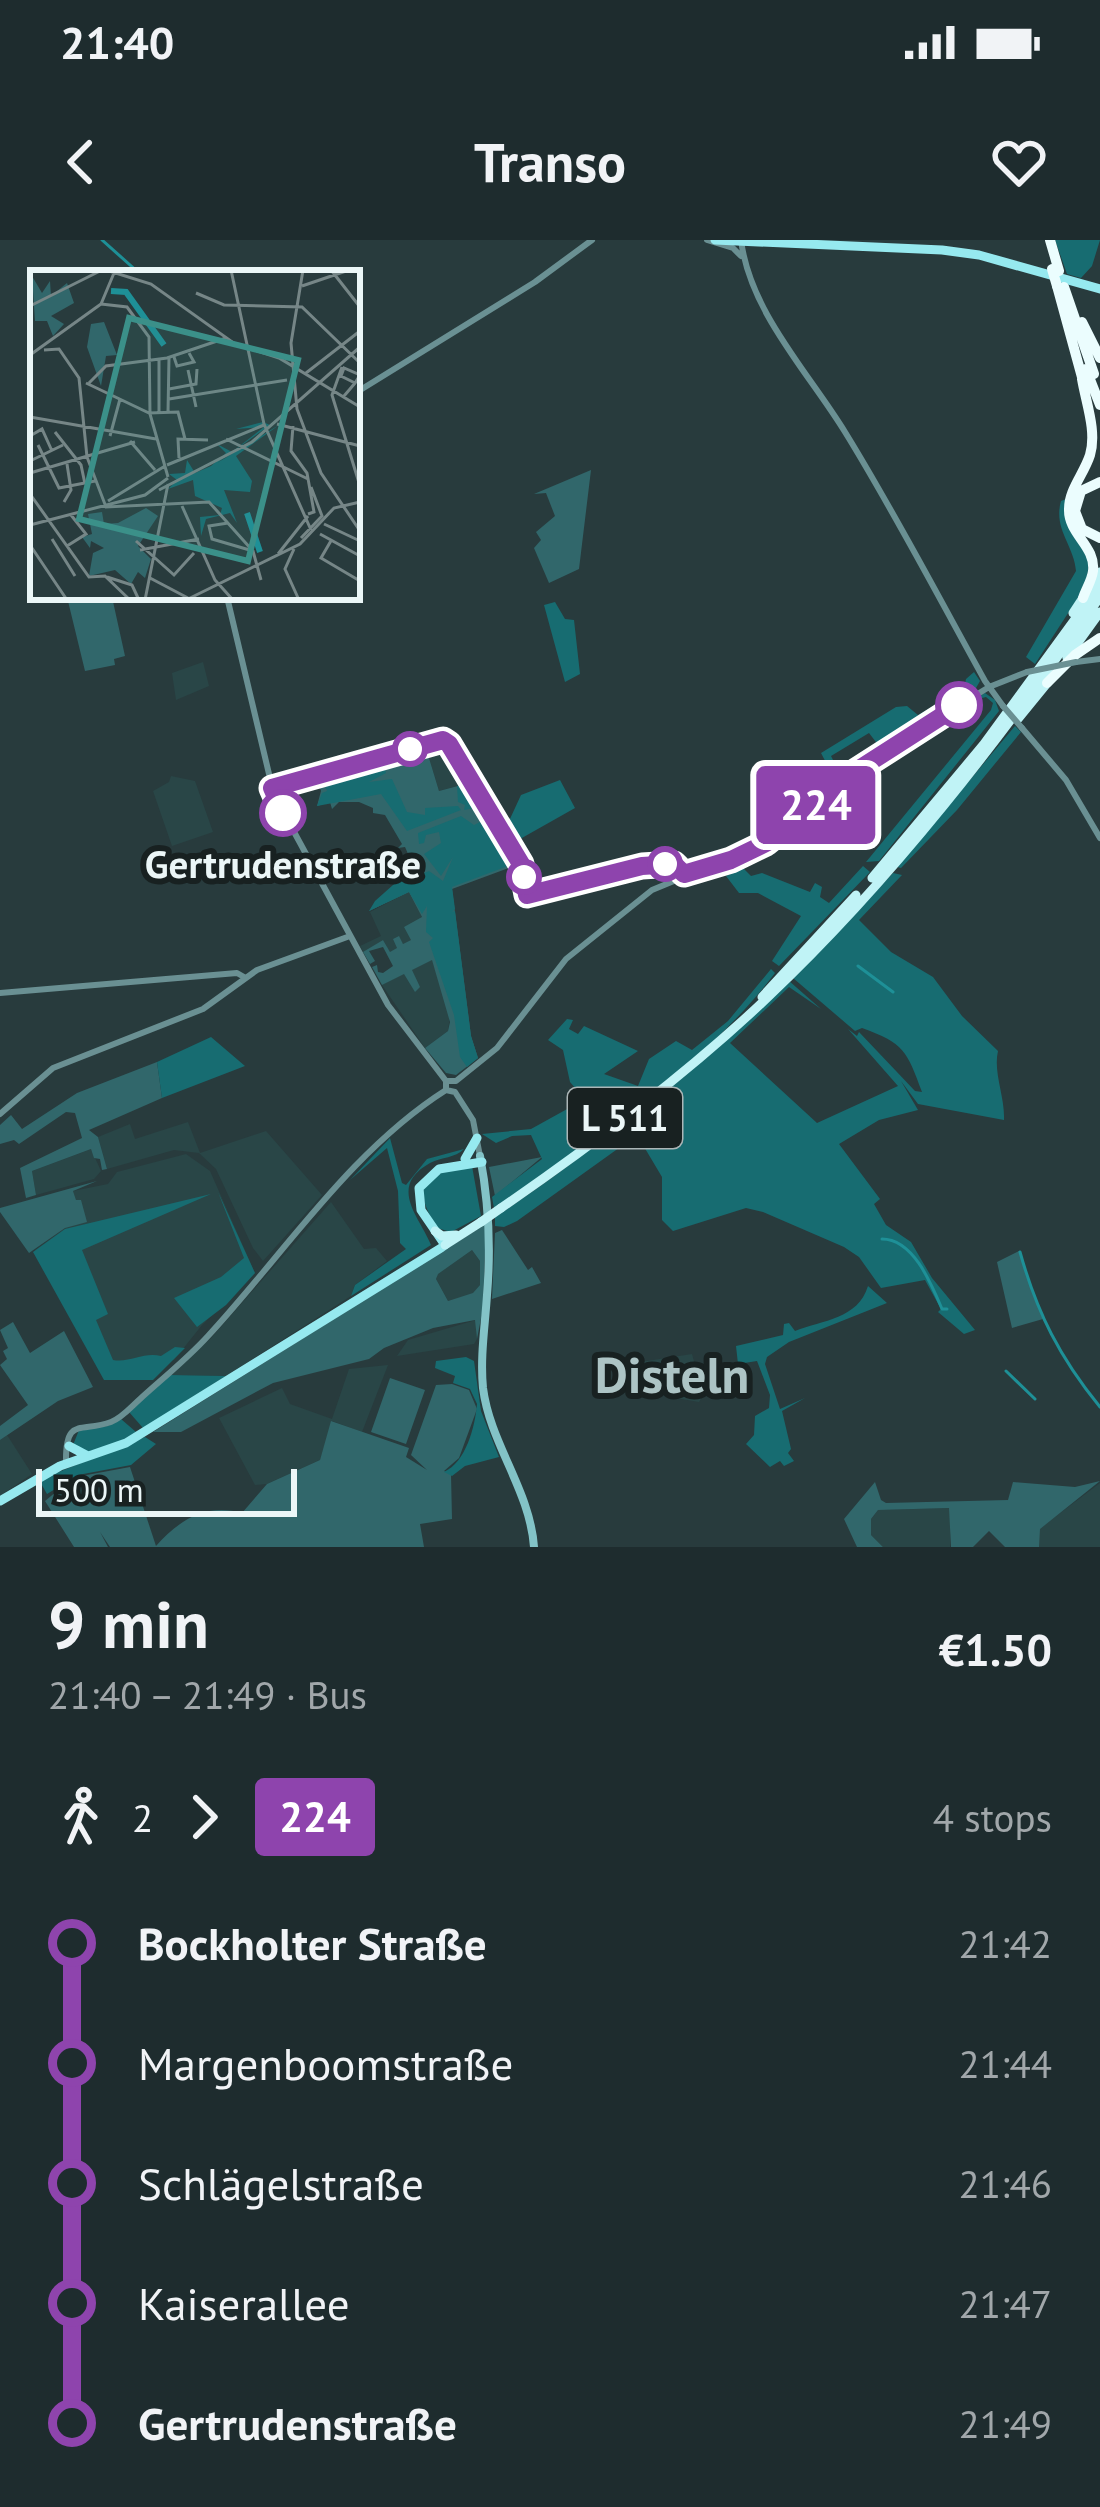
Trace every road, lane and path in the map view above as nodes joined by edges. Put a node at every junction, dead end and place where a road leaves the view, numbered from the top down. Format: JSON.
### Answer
{"nodes":[{"id":1,"x":592,"y":240,"type":"edge"},
{"id":2,"x":711,"y":240,"type":"edge"},
{"id":3,"x":1046,"y":240,"type":"edge"},
{"id":4,"x":741,"y":241,"type":"edge"},
{"id":5,"x":773,"y":242,"type":"edge"},
{"id":6,"x":745,"y":262,"type":"junction"},
{"id":7,"x":1061,"y":286,"type":"junction"},
{"id":8,"x":1100,"y":289,"type":"edge"},
{"id":9,"x":1098,"y":357,"type":"edge"},
{"id":10,"x":1082,"y":379,"type":"junction"},
{"id":11,"x":1100,"y":388,"type":"edge"},
{"id":12,"x":360,"y":390,"type":"edge"},
{"id":13,"x":1100,"y":405,"type":"edge"},
{"id":14,"x":1100,"y":425,"type":"edge"},
{"id":15,"x":1100,"y":482,"type":"edge"},
{"id":16,"x":1100,"y":538,"type":"edge"},
{"id":17,"x":1100,"y":572,"type":"edge"},
{"id":18,"x":1100,"y":585,"type":"edge"},
{"id":19,"x":1100,"y":597,"type":"edge"},
{"id":20,"x":1083,"y":598,"type":"junction"},
{"id":21,"x":228,"y":600,"type":"edge"},
{"id":22,"x":1100,"y":612,"type":"edge"},
{"id":23,"x":1100,"y":638,"type":"edge"},
{"id":24,"x":1100,"y":659,"type":"edge"},
{"id":25,"x":1028,"y":678,"type":"junction"},
{"id":26,"x":1047,"y":682,"type":"junction"},
{"id":27,"x":989,"y":687,"type":"junction"},
{"id":28,"x":989,"y":748,"type":"junction"},
{"id":29,"x":1100,"y":838,"type":"edge"},
{"id":30,"x":350,"y":936,"type":"junction"},
{"id":31,"x":244,"y":977,"type":"junction"},
{"id":32,"x":0,"y":993,"type":"edge"},
{"id":33,"x":743,"y":1019,"type":"junction"},
{"id":34,"x":451,"y":1086,"type":"junction"},
{"id":35,"x":0,"y":1114,"type":"edge"},
{"id":36,"x":477,"y":1138,"type":"junction"},
{"id":37,"x":465,"y":1159,"type":"junction"},
{"id":38,"x":481,"y":1159,"type":"junction"},
{"id":39,"x":435,"y":1231,"type":"junction"},
{"id":40,"x":467,"y":1231,"type":"junction"},
{"id":41,"x":443,"y":1246,"type":"junction"},
{"id":42,"x":69,"y":1442,"type":"junction"},
{"id":43,"x":97,"y":1455,"type":"junction"},
{"id":44,"x":68,"y":1463,"type":"junction"},
{"id":45,"x":0,"y":1501,"type":"edge"},
{"id":46,"x":534,"y":1547,"type":"edge"}],
"edges":[{"from":1,"to":12,"type":"street"},
{"from":2,"to":4,"type":"main road"},
{"from":2,"to":6,"type":"street"},
{"from":3,"to":7,"type":"highway","bridge":true},
{"from":4,"to":5,"type":"main road"},
{"from":4,"to":6,"type":"street"},
{"from":5,"to":8,"type":"main road"},
{"from":6,"to":27,"type":"street"},
{"from":7,"to":9,"type":"highway"},
{"from":7,"to":10,"type":"highway"},
{"from":7,"to":11,"type":"highway"},
{"from":7,"to":13,"type":"highway"},
{"from":10,"to":14,"type":"highway"},
{"from":10,"to":20,"type":"highway"},
{"from":15,"to":16,"type":"highway"},
{"from":17,"to":20,"type":"highway"},
{"from":18,"to":25,"type":"highway","number":"L 511"},
{"from":19,"to":28,"type":"highway","number":"L 511"},
{"from":20,"to":25,"type":"highway"},
{"from":21,"to":30,"type":"street"},
{"from":22,"to":26,"type":"highway"},
{"from":23,"to":26,"type":"highway"},
{"from":24,"to":25,"type":"street","bridge":true},
{"from":25,"to":27,"type":"street"},
{"from":25,"to":33,"type":"highway","number":"L 511"},
{"from":26,"to":28,"type":"highway"},
{"from":27,"to":29,"type":"street","bridge":true},
{"from":27,"to":34,"type":"street"},
{"from":28,"to":33,"type":"highway","number":"L 511"},
{"from":30,"to":31,"type":"street"},
{"from":30,"to":34,"type":"street"},
{"from":31,"to":32,"type":"street"},
{"from":31,"to":35,"type":"street"},
{"from":33,"to":40,"type":"highway","number":"L 511","bridge":true},
{"from":34,"to":36,"type":"street"},
{"from":34,"to":42,"type":"street"},
{"from":36,"to":37,"type":"main road"},
{"from":36,"to":38,"type":"street"},
{"from":37,"to":38,"type":"main road"},
{"from":37,"to":41,"type":"main road"},
{"from":38,"to":39,"type":"main road"},
{"from":38,"to":46,"type":"main road"},
{"from":39,"to":40,"type":"highway"},
{"from":39,"to":41,"type":"main road"},
{"from":40,"to":41,"type":"highway","number":"L 511"},
{"from":41,"to":43,"type":"main road","number":"L 511"},
{"from":42,"to":43,"type":"main road"},
{"from":42,"to":44,"type":"street"},
{"from":43,"to":44,"type":"main road","number":"L 511"},
{"from":44,"to":45,"type":"main road","number":"L 511"}]}
